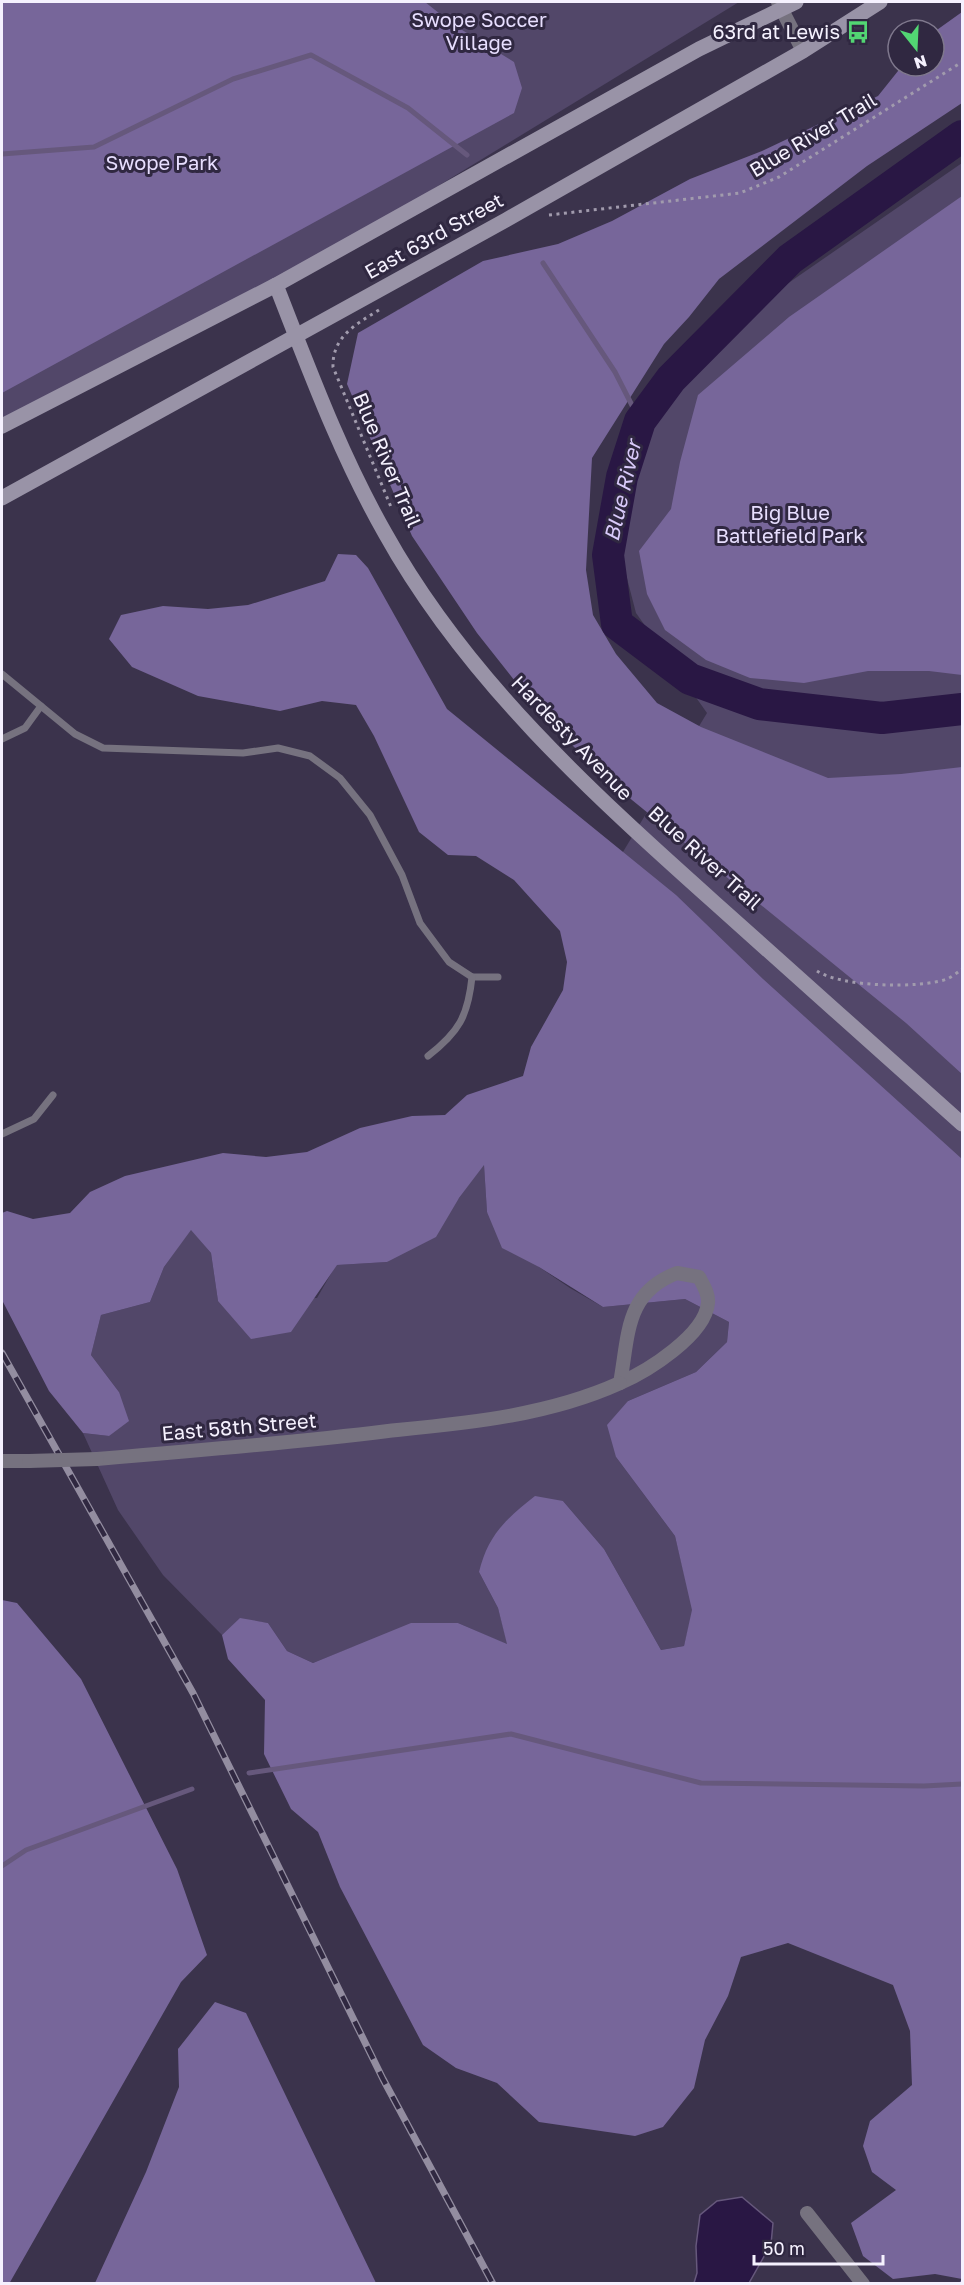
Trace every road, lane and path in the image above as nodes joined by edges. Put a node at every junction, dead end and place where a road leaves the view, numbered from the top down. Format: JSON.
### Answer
{"nodes":[{"id":1,"x":796,"y":2,"type":"edge"},
{"id":2,"x":880,"y":2,"type":"edge"},
{"id":3,"x":779,"y":5,"type":"edge"},
{"id":4,"x":803,"y":51,"type":"junction"},
{"id":5,"x":963,"y":62,"type":"edge"},
{"id":6,"x":546,"y":216,"type":"dead end"},
{"id":7,"x":276,"y":285,"type":"junction"},
{"id":8,"x":381,"y":309,"type":"dead end"},
{"id":9,"x":297,"y":337,"type":"junction"},
{"id":10,"x":2,"y":426,"type":"edge"},
{"id":11,"x":2,"y":498,"type":"edge"},
{"id":12,"x":392,"y":508,"type":"dead end"},
{"id":13,"x":2,"y":675,"type":"edge"},
{"id":14,"x":41,"y":706,"type":"junction"},
{"id":15,"x":2,"y":739,"type":"edge"},
{"id":16,"x":814,"y":969,"type":"dead end"},
{"id":17,"x":963,"y":969,"type":"edge"},
{"id":18,"x":472,"y":977,"type":"junction"},
{"id":19,"x":498,"y":977,"type":"dead end"},
{"id":20,"x":428,"y":1056,"type":"dead end"},
{"id":21,"x":53,"y":1095,"type":"dead end"},
{"id":22,"x":963,"y":1124,"type":"edge"},
{"id":23,"x":2,"y":1134,"type":"edge"},
{"id":24,"x":620,"y":1383,"type":"junction"},
{"id":25,"x":2,"y":1461,"type":"edge"},
{"id":26,"x":807,"y":2213,"type":"dead end"},
{"id":27,"x":863,"y":2283,"type":"edge"}],
"edges":[{"from":1,"to":3,"type":"main road","name":"East 63rd Street"},
{"from":2,"to":4,"type":"main road","name":"East 63rd Street"},
{"from":3,"to":4,"type":"street"},
{"from":3,"to":7,"type":"main road","name":"East 63rd Street"},
{"from":4,"to":9,"type":"main road","name":"East 63rd Street"},
{"from":5,"to":6,"type":"path","name":"Blue River Trail"},
{"from":7,"to":9,"type":"main road","name":"Hardesty Avenue"},
{"from":7,"to":10,"type":"main road","name":"East 63rd Street"},
{"from":8,"to":12,"type":"path","name":"Blue River Trail"},
{"from":9,"to":11,"type":"main road","name":"East 63rd Street"},
{"from":9,"to":22,"type":"main road","name":"Hardesty Avenue"},
{"from":13,"to":14,"type":"lane"},
{"from":14,"to":15,"type":"lane"},
{"from":14,"to":18,"type":"lane"},
{"from":16,"to":17,"type":"path"},
{"from":18,"to":19,"type":"lane"},
{"from":18,"to":20,"type":"lane"},
{"from":21,"to":23,"type":"lane"},
{"from":24,"to":24,"type":"street","name":"East 58th Street"},
{"from":24,"to":25,"type":"street","name":"East 58th Street","bridge":true},
{"from":26,"to":27,"type":"street"}]}
